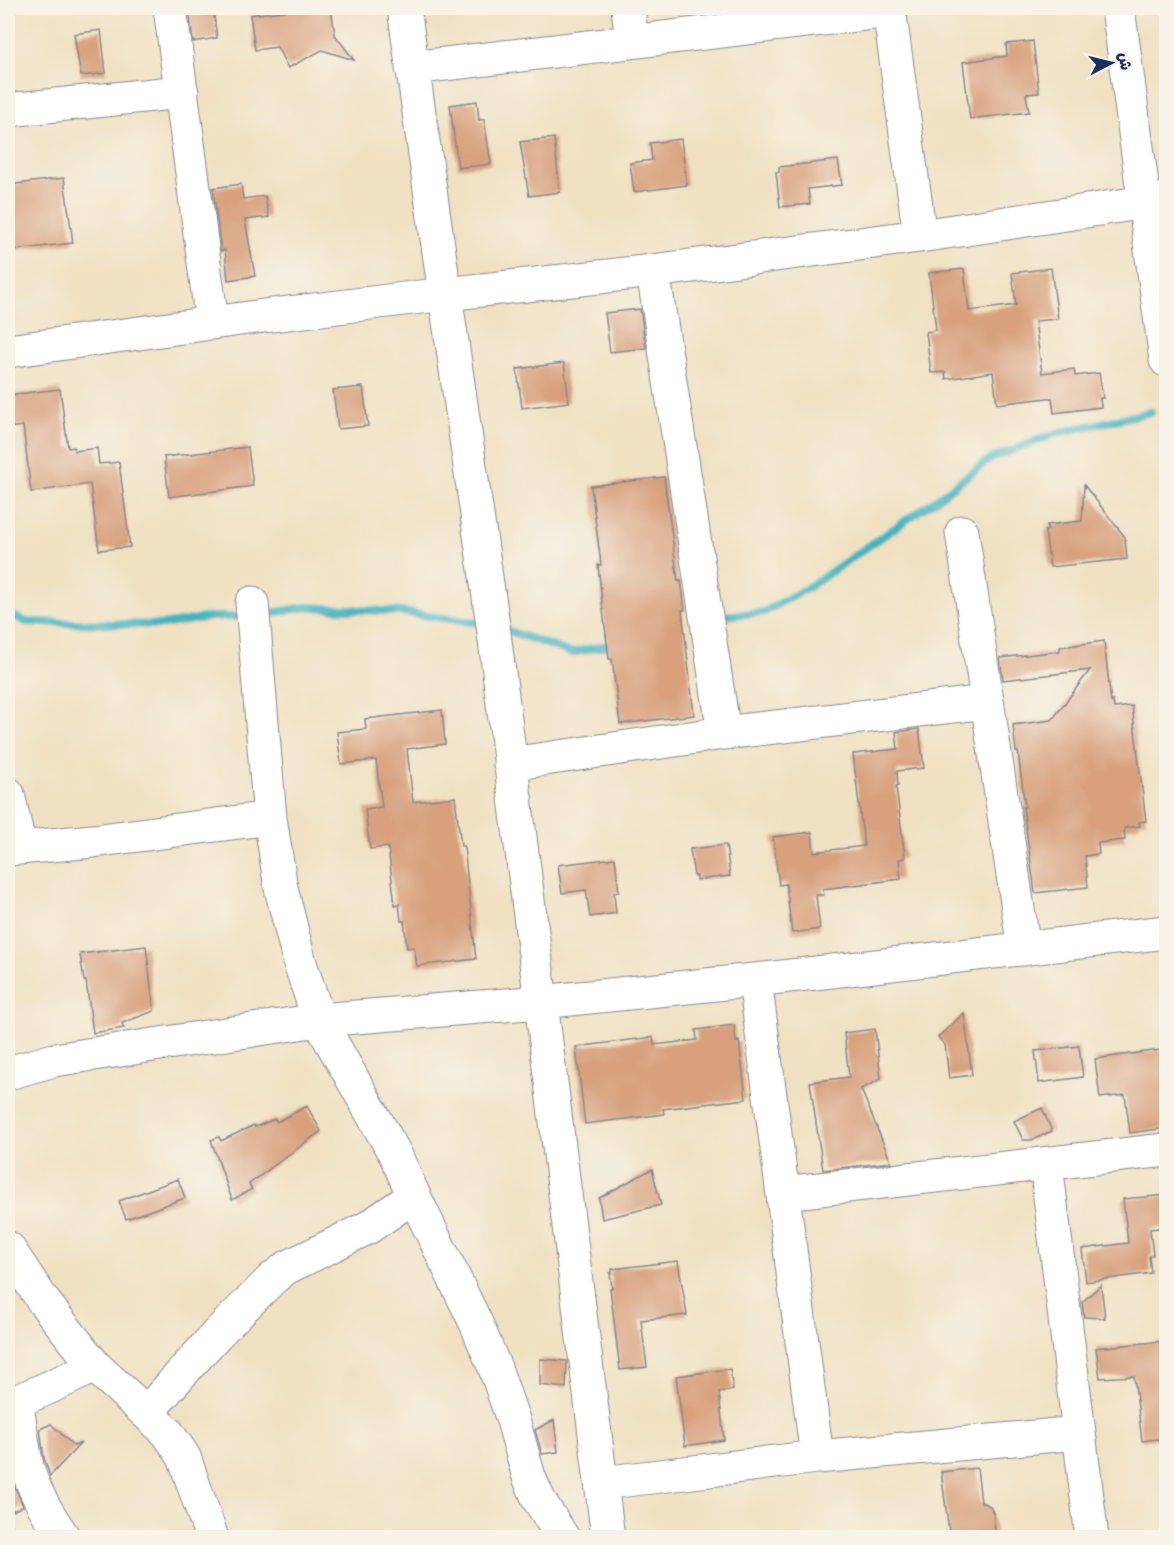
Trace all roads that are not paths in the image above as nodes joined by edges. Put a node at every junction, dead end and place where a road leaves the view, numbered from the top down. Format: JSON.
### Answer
{"nodes":[{"id":1,"x":170,"y":8,"type":"edge"},
{"id":2,"x":404,"y":8,"type":"edge"},
{"id":3,"x":628,"y":8,"type":"edge"},
{"id":4,"x":1118,"y":8,"type":"edge"},
{"id":5,"x":889,"y":9,"type":"edge"},
{"id":6,"x":632,"y":41,"type":"junction"},
{"id":7,"x":412,"y":68,"type":"junction"},
{"id":8,"x":182,"y":92,"type":"junction"},
{"id":9,"x":8,"y":110,"type":"edge"},
{"id":10,"x":1156,"y":200,"type":"edge"},
{"id":11,"x":920,"y":236,"type":"junction"},
{"id":12,"x":653,"y":271,"type":"junction"},
{"id":13,"x":445,"y":294,"type":"junction"},
{"id":14,"x":212,"y":323,"type":"junction"},
{"id":15,"x":8,"y":351,"type":"edge"},
{"id":16,"x":1167,"y":360,"type":"edge"},
{"id":17,"x":962,"y":532,"type":"dead end"},
{"id":18,"x":252,"y":603,"type":"dead end"},
{"id":19,"x":987,"y":702,"type":"junction"},
{"id":20,"x":724,"y":733,"type":"junction"},
{"id":21,"x":510,"y":764,"type":"junction"},
{"id":22,"x":8,"y":795,"type":"edge"},
{"id":23,"x":270,"y":818,"type":"junction"},
{"id":24,"x":14,"y":849,"type":"edge"},
{"id":25,"x":1167,"y":932,"type":"edge"},
{"id":26,"x":1024,"y":949,"type":"junction"},
{"id":27,"x":755,"y":980,"type":"junction"},
{"id":28,"x":541,"y":1002,"type":"junction"},
{"id":29,"x":319,"y":1020,"type":"junction"},
{"id":30,"x":8,"y":1073,"type":"edge"},
{"id":31,"x":1167,"y":1150,"type":"edge"},
{"id":32,"x":1046,"y":1164,"type":"junction"},
{"id":33,"x":784,"y":1193,"type":"junction"},
{"id":34,"x":414,"y":1196,"type":"junction"},
{"id":35,"x":8,"y":1248,"type":"edge"},
{"id":36,"x":95,"y":1366,"type":"junction"},
{"id":37,"x":12,"y":1403,"type":"edge"},
{"id":38,"x":147,"y":1412,"type":"junction"},
{"id":39,"x":1078,"y":1433,"type":"junction"},
{"id":40,"x":817,"y":1457,"type":"junction"},
{"id":41,"x":601,"y":1483,"type":"junction"},
{"id":42,"x":64,"y":1538,"type":"edge"},
{"id":43,"x":212,"y":1538,"type":"edge"},
{"id":44,"x":563,"y":1538,"type":"edge"},
{"id":45,"x":608,"y":1538,"type":"edge"},
{"id":46,"x":1092,"y":1538,"type":"edge"}],
"edges":[{"from":1,"to":8,"type":"street"},
{"from":2,"to":7,"type":"street"},
{"from":3,"to":6,"type":"street"},
{"from":4,"to":10,"type":"street"},
{"from":5,"to":6,"type":"street"},
{"from":5,"to":11,"type":"street"},
{"from":6,"to":7,"type":"street"},
{"from":7,"to":13,"type":"street"},
{"from":8,"to":9,"type":"street"},
{"from":8,"to":14,"type":"street"},
{"from":10,"to":11,"type":"street"},
{"from":10,"to":16,"type":"street"},
{"from":11,"to":12,"type":"street"},
{"from":12,"to":13,"type":"street"},
{"from":12,"to":20,"type":"street"},
{"from":13,"to":14,"type":"street"},
{"from":13,"to":21,"type":"street"},
{"from":14,"to":15,"type":"street"},
{"from":17,"to":19,"type":"street"},
{"from":18,"to":23,"type":"street"},
{"from":19,"to":20,"type":"street"},
{"from":19,"to":26,"type":"street"},
{"from":20,"to":21,"type":"street"},
{"from":21,"to":28,"type":"street"},
{"from":22,"to":24,"type":"street"},
{"from":23,"to":24,"type":"street"},
{"from":23,"to":29,"type":"street"},
{"from":25,"to":26,"type":"street"},
{"from":26,"to":27,"type":"street"},
{"from":27,"to":28,"type":"street"},
{"from":27,"to":33,"type":"street"},
{"from":28,"to":29,"type":"street"},
{"from":28,"to":41,"type":"street"},
{"from":29,"to":30,"type":"street"},
{"from":29,"to":34,"type":"street"},
{"from":31,"to":32,"type":"street"},
{"from":32,"to":33,"type":"street"},
{"from":32,"to":39,"type":"street"},
{"from":33,"to":40,"type":"street"},
{"from":34,"to":38,"type":"street"},
{"from":34,"to":44,"type":"street"},
{"from":35,"to":36,"type":"street"},
{"from":36,"to":37,"type":"street"},
{"from":36,"to":38,"type":"street"},
{"from":37,"to":42,"type":"street"},
{"from":38,"to":43,"type":"street"},
{"from":39,"to":40,"type":"street"},
{"from":39,"to":46,"type":"street"},
{"from":40,"to":41,"type":"street"},
{"from":41,"to":45,"type":"street"}]}
